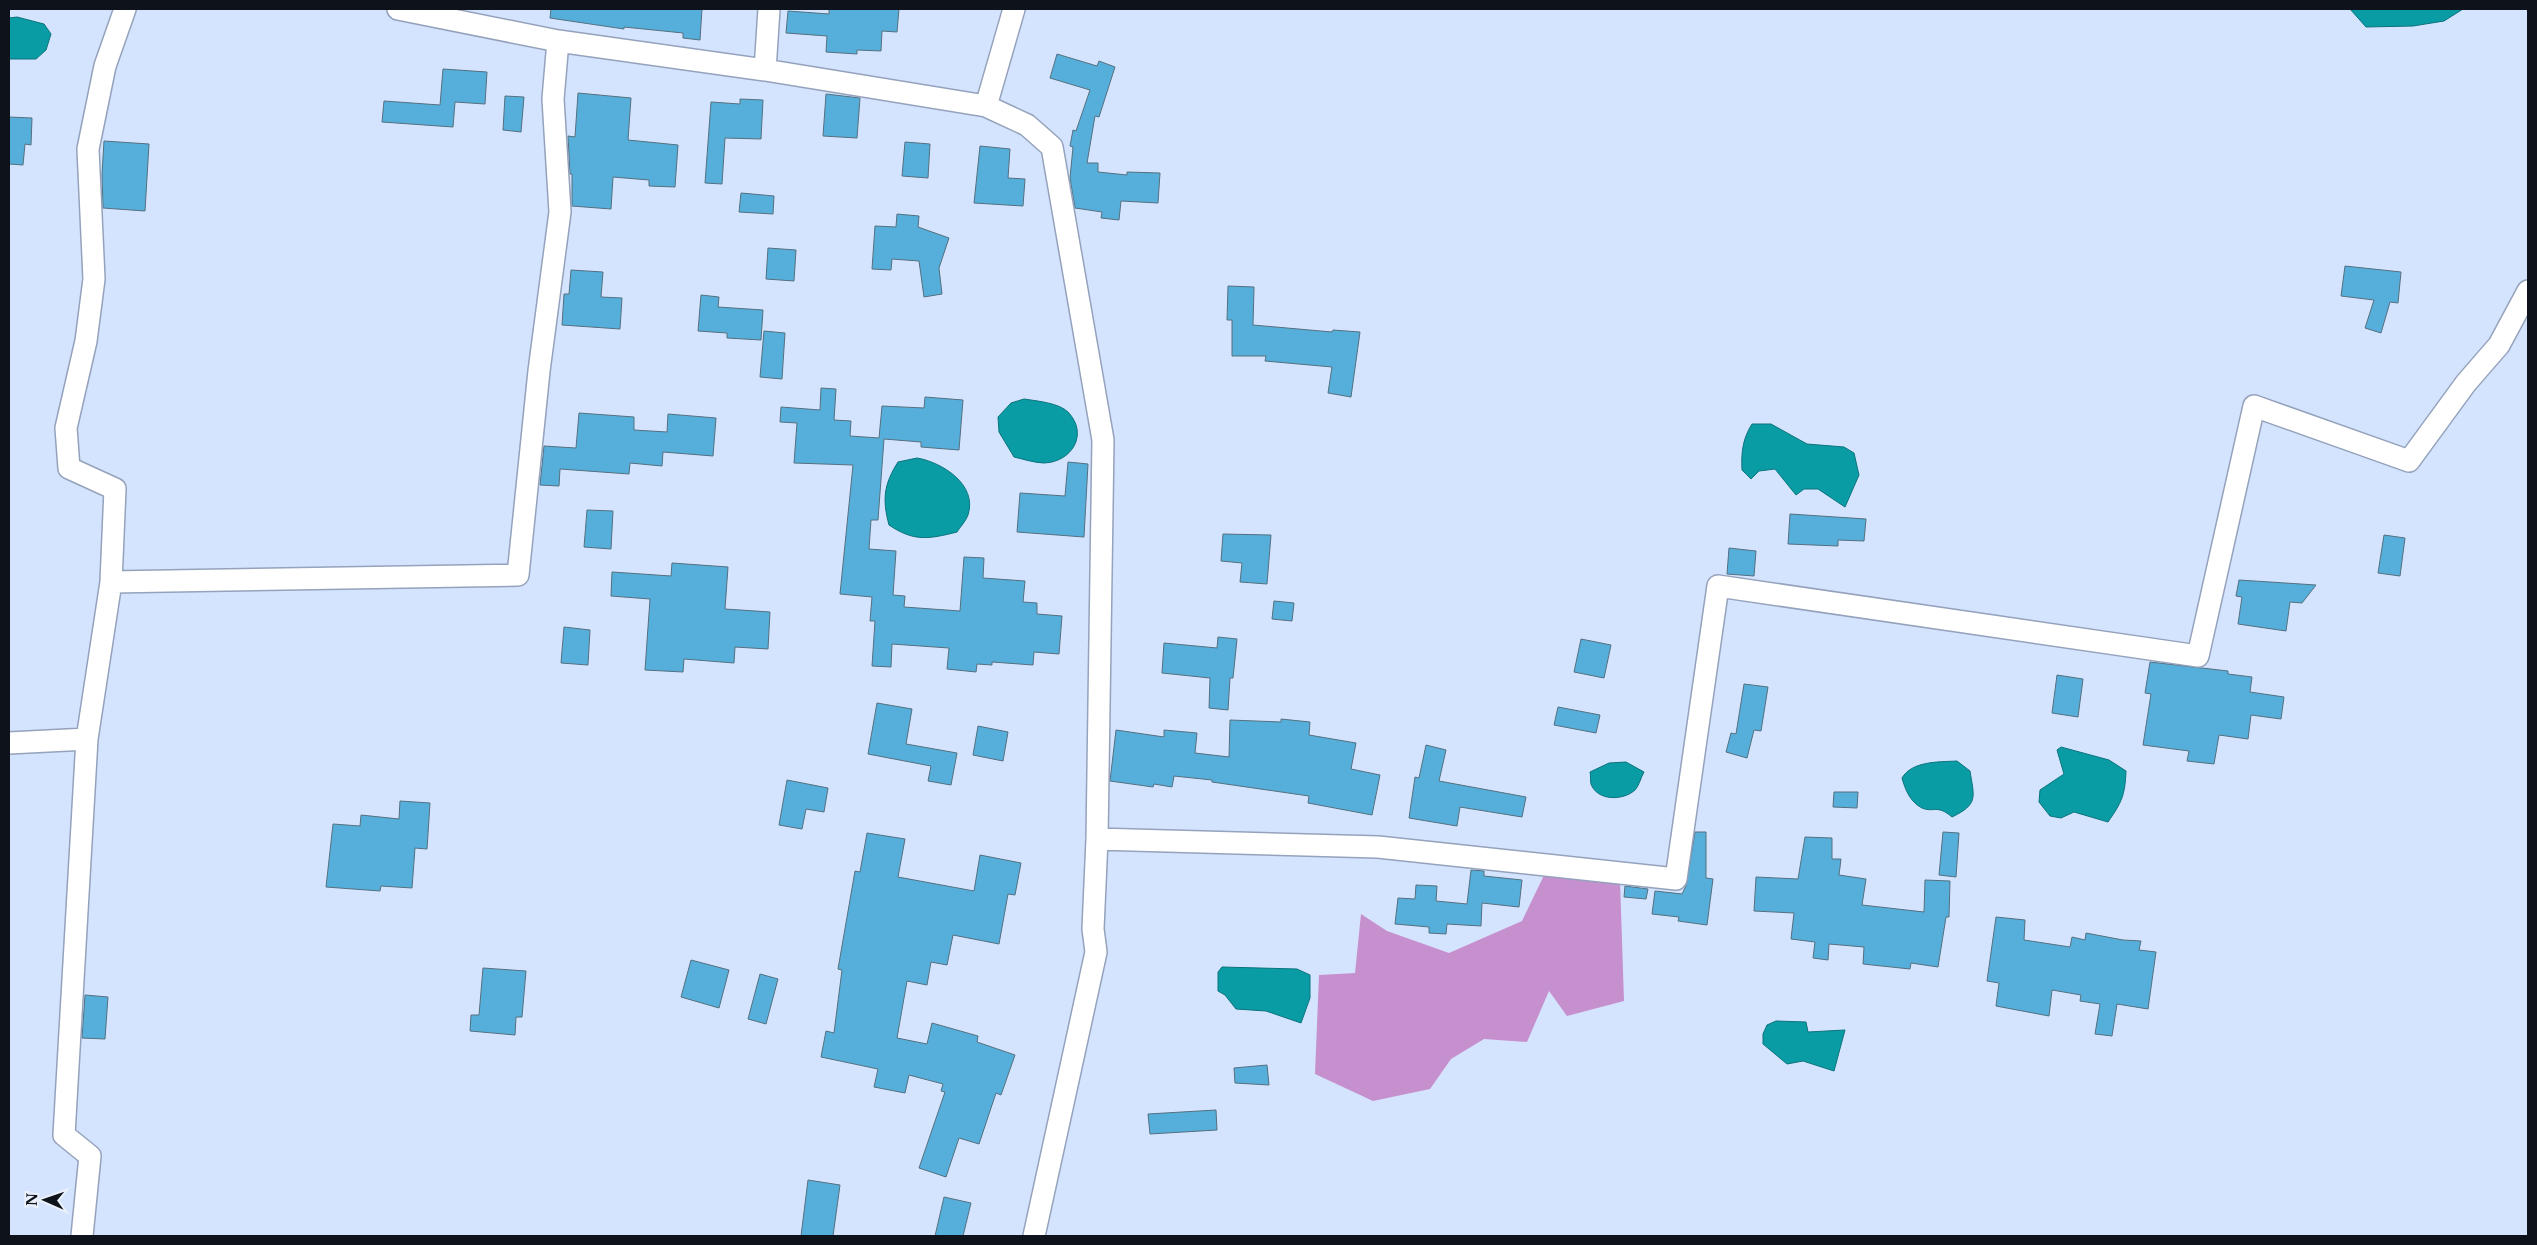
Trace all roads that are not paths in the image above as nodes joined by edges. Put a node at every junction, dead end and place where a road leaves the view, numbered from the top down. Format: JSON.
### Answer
{"nodes":[{"id":1,"x":125,"y":9,"type":"edge"},
{"id":2,"x":398,"y":9,"type":"edge"},
{"id":3,"x":770,"y":9,"type":"edge"},
{"id":4,"x":1014,"y":9,"type":"edge"},
{"id":5,"x":558,"y":41,"type":"junction"},
{"id":6,"x":765,"y":70,"type":"junction"},
{"id":7,"x":986,"y":106,"type":"junction"},
{"id":8,"x":2528,"y":291,"type":"edge"},
{"id":9,"x":111,"y":582,"type":"junction"},
{"id":10,"x":87,"y":739,"type":"junction"},
{"id":11,"x":9,"y":743,"type":"edge"},
{"id":12,"x":1097,"y":839,"type":"junction"},
{"id":13,"x":82,"y":1236,"type":"edge"},
{"id":14,"x":1034,"y":1236,"type":"edge"}],
"edges":[{"from":1,"to":9,"type":"street"},
{"from":2,"to":5,"type":"street"},
{"from":3,"to":6,"type":"street"},
{"from":4,"to":7,"type":"street"},
{"from":5,"to":6,"type":"street"},
{"from":5,"to":9,"type":"street"},
{"from":6,"to":7,"type":"street"},
{"from":7,"to":12,"type":"street"},
{"from":8,"to":12,"type":"street"},
{"from":9,"to":10,"type":"street"},
{"from":10,"to":11,"type":"street"},
{"from":10,"to":13,"type":"street"},
{"from":12,"to":14,"type":"street"}]}
